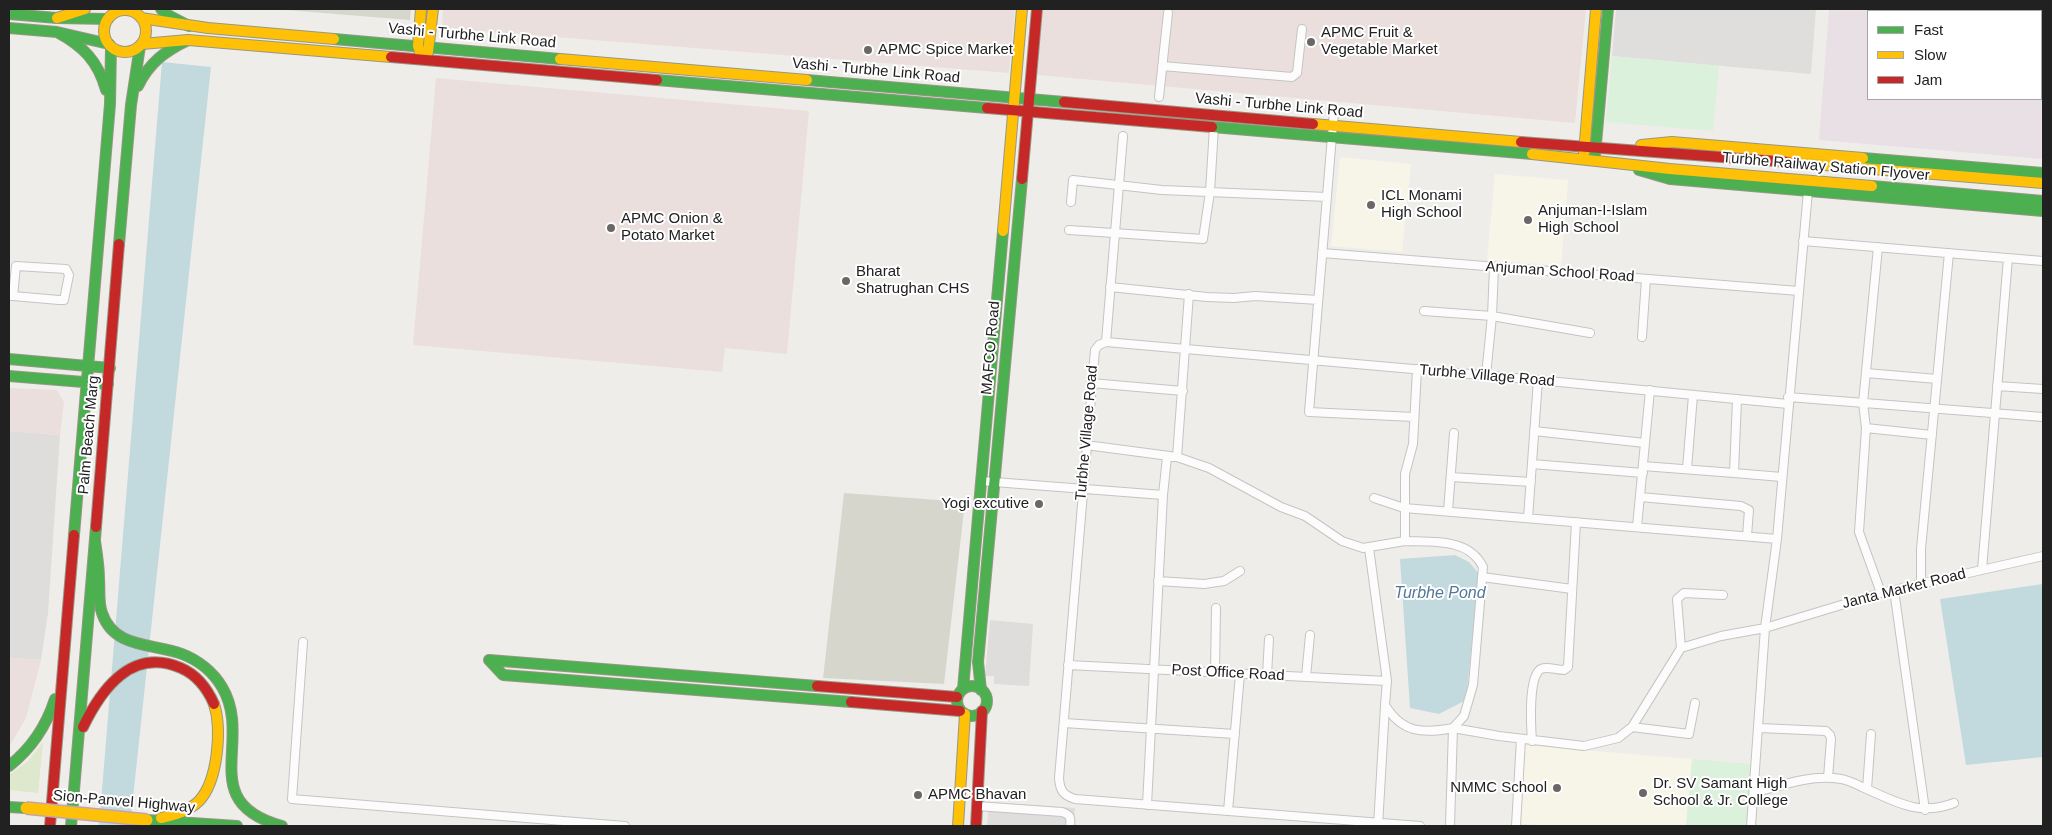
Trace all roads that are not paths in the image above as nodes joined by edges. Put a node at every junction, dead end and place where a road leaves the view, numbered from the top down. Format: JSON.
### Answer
{"nodes":[{"id":1,"x":85,"y":9,"type":"edge"},
{"id":2,"x":161,"y":9,"type":"edge"},
{"id":3,"x":421,"y":9,"type":"edge"},
{"id":4,"x":433,"y":9,"type":"edge"},
{"id":5,"x":1022,"y":9,"type":"edge"},
{"id":6,"x":1036,"y":9,"type":"edge"},
{"id":7,"x":1596,"y":9,"type":"edge"},
{"id":8,"x":1608,"y":9,"type":"edge"},
{"id":9,"x":114,"y":13,"type":"edge"},
{"id":10,"x":1168,"y":13,"type":"dead end"},
{"id":11,"x":9,"y":14,"type":"edge"},
{"id":12,"x":140,"y":14,"type":"edge"},
{"id":13,"x":58,"y":18,"type":"junction"},
{"id":14,"x":188,"y":26,"type":"junction"},
{"id":15,"x":9,"y":28,"type":"edge"},
{"id":16,"x":1302,"y":28,"type":"dead end"},
{"id":17,"x":57,"y":32,"type":"junction"},
{"id":18,"x":188,"y":40,"type":"junction"},
{"id":19,"x":141,"y":45,"type":"junction"},
{"id":20,"x":110,"y":46,"type":"junction"},
{"id":21,"x":418,"y":46,"type":"junction"},
{"id":22,"x":430,"y":48,"type":"junction"},
{"id":23,"x":423,"y":60,"type":"junction"},
{"id":24,"x":1162,"y":66,"type":"junction"},
{"id":25,"x":823,"y":82,"type":"junction"},
{"id":26,"x":822,"y":94,"type":"junction"},
{"id":27,"x":1160,"y":97,"type":"dead end"},
{"id":28,"x":1014,"y":98,"type":"junction"},
{"id":29,"x":1028,"y":99,"type":"junction"},
{"id":30,"x":110,"y":104,"type":"junction"},
{"id":31,"x":131,"y":105,"type":"junction"},
{"id":32,"x":1013,"y":110,"type":"junction"},
{"id":33,"x":1027,"y":111,"type":"junction"},
{"id":34,"x":1334,"y":112,"type":"dead end"},
{"id":35,"x":1214,"y":127,"type":"junction"},
{"id":36,"x":1332,"y":131,"type":"junction"},
{"id":37,"x":1123,"y":136,"type":"dead end"},
{"id":38,"x":1608,"y":149,"type":"junction"},
{"id":39,"x":1589,"y":154,"type":"junction"},
{"id":40,"x":1607,"y":161,"type":"junction"},
{"id":41,"x":2043,"y":174,"type":"edge"},
{"id":42,"x":2043,"y":183,"type":"edge"},
{"id":43,"x":1119,"y":186,"type":"junction"},
{"id":44,"x":1808,"y":191,"type":"junction"},
{"id":45,"x":1210,"y":192,"type":"junction"},
{"id":46,"x":1327,"y":197,"type":"junction"},
{"id":47,"x":2043,"y":201,"type":"edge"},
{"id":48,"x":1071,"y":202,"type":"dead end"},
{"id":49,"x":2043,"y":211,"type":"edge"},
{"id":50,"x":1069,"y":230,"type":"dead end"},
{"id":51,"x":1115,"y":234,"type":"junction"},
{"id":52,"x":1803,"y":241,"type":"junction"},
{"id":53,"x":1878,"y":247,"type":"junction"},
{"id":54,"x":1322,"y":253,"type":"junction"},
{"id":55,"x":1949,"y":253,"type":"junction"},
{"id":56,"x":2008,"y":258,"type":"junction"},
{"id":57,"x":2043,"y":261,"type":"edge"},
{"id":58,"x":1494,"y":267,"type":"junction"},
{"id":59,"x":1646,"y":279,"type":"junction"},
{"id":60,"x":1110,"y":287,"type":"junction"},
{"id":61,"x":1799,"y":291,"type":"junction"},
{"id":62,"x":1189,"y":294,"type":"junction"},
{"id":63,"x":11,"y":296,"type":"edge"},
{"id":64,"x":1318,"y":300,"type":"junction"},
{"id":65,"x":1424,"y":312,"type":"dead end"},
{"id":66,"x":1492,"y":316,"type":"junction"},
{"id":67,"x":1590,"y":333,"type":"dead end"},
{"id":68,"x":1642,"y":336,"type":"dead end"},
{"id":69,"x":1106,"y":342,"type":"junction"},
{"id":70,"x":993,"y":343,"type":"junction"},
{"id":71,"x":1007,"y":344,"type":"junction"},
{"id":72,"x":1186,"y":350,"type":"junction"},
{"id":73,"x":9,"y":359,"type":"edge"},
{"id":74,"x":1313,"y":360,"type":"junction"},
{"id":75,"x":88,"y":366,"type":"junction"},
{"id":76,"x":110,"y":368,"type":"junction"},
{"id":77,"x":1417,"y":369,"type":"junction"},
{"id":78,"x":1866,"y":373,"type":"junction"},
{"id":79,"x":1486,"y":375,"type":"junction"},
{"id":80,"x":9,"y":376,"type":"edge"},
{"id":81,"x":1937,"y":379,"type":"junction"},
{"id":82,"x":1538,"y":380,"type":"junction"},
{"id":83,"x":86,"y":382,"type":"junction"},
{"id":84,"x":1091,"y":383,"type":"junction"},
{"id":85,"x":108,"y":384,"type":"junction"},
{"id":86,"x":1998,"y":386,"type":"junction"},
{"id":87,"x":2043,"y":389,"type":"edge"},
{"id":88,"x":1650,"y":390,"type":"junction"},
{"id":89,"x":1183,"y":391,"type":"junction"},
{"id":90,"x":1693,"y":395,"type":"junction"},
{"id":91,"x":1737,"y":399,"type":"junction"},
{"id":92,"x":1788,"y":401,"type":"junction"},
{"id":93,"x":1863,"y":403,"type":"junction"},
{"id":94,"x":1934,"y":408,"type":"junction"},
{"id":95,"x":1995,"y":413,"type":"junction"},
{"id":96,"x":1414,"y":417,"type":"junction"},
{"id":97,"x":2043,"y":417,"type":"edge"},
{"id":98,"x":1866,"y":428,"type":"junction"},
{"id":99,"x":1534,"y":432,"type":"junction"},
{"id":100,"x":1454,"y":433,"type":"dead end"},
{"id":101,"x":1932,"y":435,"type":"junction"},
{"id":102,"x":1645,"y":443,"type":"junction"},
{"id":103,"x":1086,"y":445,"type":"junction"},
{"id":104,"x":1177,"y":457,"type":"junction"},
{"id":105,"x":1532,"y":464,"type":"junction"},
{"id":106,"x":1687,"y":469,"type":"junction"},
{"id":107,"x":1643,"y":470,"type":"junction"},
{"id":108,"x":1734,"y":473,"type":"junction"},
{"id":109,"x":1451,"y":477,"type":"junction"},
{"id":110,"x":1782,"y":477,"type":"junction"},
{"id":111,"x":981,"y":480,"type":"junction"},
{"id":112,"x":994,"y":482,"type":"junction"},
{"id":113,"x":1531,"y":482,"type":"junction"},
{"id":114,"x":1082,"y":489,"type":"junction"},
{"id":115,"x":980,"y":493,"type":"junction"},
{"id":116,"x":993,"y":494,"type":"junction"},
{"id":117,"x":1163,"y":495,"type":"junction"},
{"id":118,"x":1640,"y":497,"type":"junction"},
{"id":119,"x":1374,"y":498,"type":"dead end"},
{"id":120,"x":1404,"y":508,"type":"junction"},
{"id":121,"x":1448,"y":511,"type":"junction"},
{"id":122,"x":1528,"y":518,"type":"junction"},
{"id":123,"x":1576,"y":522,"type":"junction"},
{"id":124,"x":1637,"y":527,"type":"junction"},
{"id":125,"x":1747,"y":536,"type":"junction"},
{"id":126,"x":1777,"y":539,"type":"junction"},
{"id":127,"x":95,"y":541,"type":"junction"},
{"id":128,"x":1405,"y":541,"type":"junction"},
{"id":129,"x":1369,"y":548,"type":"junction"},
{"id":130,"x":2043,"y":556,"type":"edge"},
{"id":131,"x":1982,"y":570,"type":"junction"},
{"id":132,"x":1240,"y":571,"type":"dead end"},
{"id":133,"x":1482,"y":577,"type":"junction"},
{"id":134,"x":1158,"y":581,"type":"junction"},
{"id":135,"x":1921,"y":584,"type":"junction"},
{"id":136,"x":1572,"y":589,"type":"junction"},
{"id":137,"x":1894,"y":590,"type":"junction"},
{"id":138,"x":1881,"y":593,"type":"junction"},
{"id":139,"x":1723,"y":595,"type":"dead end"},
{"id":140,"x":1216,"y":608,"type":"dead end"},
{"id":141,"x":1765,"y":628,"type":"junction"},
{"id":142,"x":1310,"y":635,"type":"dead end"},
{"id":143,"x":1269,"y":639,"type":"dead end"},
{"id":144,"x":303,"y":642,"type":"dead end"},
{"id":145,"x":1681,"y":648,"type":"junction"},
{"id":146,"x":1068,"y":665,"type":"junction"},
{"id":147,"x":1155,"y":669,"type":"junction"},
{"id":148,"x":1214,"y":672,"type":"junction"},
{"id":149,"x":62,"y":674,"type":"junction"},
{"id":150,"x":1240,"y":674,"type":"junction"},
{"id":151,"x":1267,"y":675,"type":"junction"},
{"id":152,"x":1306,"y":677,"type":"junction"},
{"id":153,"x":1387,"y":681,"type":"junction"},
{"id":154,"x":981,"y":690,"type":"junction"},
{"id":155,"x":960,"y":693,"type":"junction"},
{"id":156,"x":1695,"y":703,"type":"dead end"},
{"id":157,"x":1385,"y":705,"type":"junction"},
{"id":158,"x":982,"y":711,"type":"junction"},
{"id":159,"x":963,"y":712,"type":"junction"},
{"id":160,"x":1064,"y":723,"type":"junction"},
{"id":161,"x":1632,"y":727,"type":"junction"},
{"id":162,"x":1453,"y":728,"type":"junction"},
{"id":163,"x":1760,"y":728,"type":"junction"},
{"id":164,"x":1152,"y":730,"type":"junction"},
{"id":165,"x":1235,"y":734,"type":"junction"},
{"id":166,"x":1871,"y":734,"type":"dead end"},
{"id":167,"x":79,"y":737,"type":"junction"},
{"id":168,"x":1521,"y":739,"type":"junction"},
{"id":169,"x":1532,"y":741,"type":"junction"},
{"id":170,"x":9,"y":766,"type":"edge"},
{"id":171,"x":1828,"y":778,"type":"junction"},
{"id":172,"x":1867,"y":789,"type":"junction"},
{"id":173,"x":1754,"y":793,"type":"junction"},
{"id":174,"x":1954,"y":803,"type":"dead end"},
{"id":175,"x":1147,"y":805,"type":"junction"},
{"id":176,"x":977,"y":806,"type":"junction"},
{"id":177,"x":9,"y":807,"type":"edge"},
{"id":178,"x":1925,"y":810,"type":"junction"},
{"id":179,"x":1228,"y":811,"type":"junction"},
{"id":180,"x":148,"y":820,"type":"junction"},
{"id":181,"x":1378,"y":825,"type":"edge"},
{"id":182,"x":50,"y":826,"type":"edge"},
{"id":183,"x":72,"y":826,"type":"edge"},
{"id":184,"x":236,"y":826,"type":"edge"},
{"id":185,"x":282,"y":826,"type":"edge"},
{"id":186,"x":625,"y":826,"type":"edge"},
{"id":187,"x":958,"y":826,"type":"edge"},
{"id":188,"x":976,"y":826,"type":"edge"},
{"id":189,"x":1070,"y":826,"type":"edge"},
{"id":190,"x":1420,"y":826,"type":"edge"},
{"id":191,"x":1450,"y":826,"type":"edge"},
{"id":192,"x":1516,"y":826,"type":"edge"},
{"id":193,"x":1751,"y":826,"type":"edge"}],
"edges":[{"from":1,"to":13,"type":"main road"},
{"from":2,"to":14,"type":"main road"},
{"from":3,"to":21,"type":"main road"},
{"from":4,"to":22,"type":"main road"},
{"from":5,"to":28,"type":"main road","name":"MAFCO Road"},
{"from":6,"to":29,"type":"main road","name":"MAFCO Road"},
{"from":7,"to":39,"type":"main road"},
{"from":8,"to":39,"type":"main road"},
{"from":9,"to":12,"type":"main road"},
{"from":9,"to":13,"type":"main road"},
{"from":9,"to":20,"type":"main road"},
{"from":10,"to":24,"type":"street"},
{"from":11,"to":13,"type":"main road"},
{"from":12,"to":14,"type":"main road","name":"Vashi - Turbhe Link Road"},
{"from":12,"to":19,"type":"main road"},
{"from":14,"to":21,"type":"main road","name":"Vashi - Turbhe Link Road"},
{"from":15,"to":17,"type":"main road"},
{"from":16,"to":24,"type":"street"},
{"from":17,"to":20,"type":"main road"},
{"from":17,"to":30,"type":"main road"},
{"from":18,"to":19,"type":"main road","name":"Vashi - Turbhe Link Road"},
{"from":18,"to":23,"type":"main road","name":"Vashi - Turbhe Link Road"},
{"from":18,"to":31,"type":"main road"},
{"from":19,"to":20,"type":"main road"},
{"from":19,"to":31,"type":"main road","name":"Palm Beach Marg"},
{"from":20,"to":30,"type":"main road","name":"Palm Beach Marg"},
{"from":21,"to":22,"type":"main road","name":"Vashi - Turbhe Link Road"},
{"from":21,"to":23,"type":"main road"},
{"from":22,"to":23,"type":"main road"},
{"from":22,"to":25,"type":"main road","name":"Vashi - Turbhe Link Road"},
{"from":23,"to":26,"type":"main road","name":"Vashi - Turbhe Link Road"},
{"from":24,"to":27,"type":"street"},
{"from":25,"to":26,"type":"street"},
{"from":25,"to":28,"type":"main road","name":"Vashi - Turbhe Link Road"},
{"from":26,"to":32,"type":"main road","name":"Vashi - Turbhe Link Road"},
{"from":28,"to":29,"type":"main road","name":"Vashi - Turbhe Link Road"},
{"from":28,"to":32,"type":"main road","name":"MAFCO Road"},
{"from":29,"to":33,"type":"main road","name":"MAFCO Road"},
{"from":29,"to":36,"type":"main road","name":"Vashi - Turbhe Link Road"},
{"from":30,"to":75,"type":"main road","name":"Palm Beach Marg"},
{"from":31,"to":76,"type":"main road","name":"Palm Beach Marg"},
{"from":32,"to":33,"type":"main road","name":"Vashi - Turbhe Link Road"},
{"from":32,"to":70,"type":"main road","name":"MAFCO Road"},
{"from":33,"to":35,"type":"main road","name":"Vashi - Turbhe Link Road"},
{"from":33,"to":71,"type":"main road","name":"MAFCO Road"},
{"from":34,"to":36,"type":"street"},
{"from":35,"to":36,"type":"main road","name":"Vashi - Turbhe Link Road"},
{"from":35,"to":45,"type":"street"},
{"from":36,"to":39,"type":"main road","name":"Vashi - Turbhe Link Road"},
{"from":36,"to":46,"type":"street"},
{"from":37,"to":43,"type":"street"},
{"from":38,"to":39,"type":"main road","name":"Vashi - Turbhe Link Road"},
{"from":38,"to":41,"type":"main road"},
{"from":38,"to":42,"type":"main road","name":"Turbhe Railway Station Flyover"},
{"from":39,"to":40,"type":"main road","name":"Vashi - Turbhe Link Road"},
{"from":40,"to":44,"type":"main road"},
{"from":40,"to":47,"type":"main road","name":"Turbhe Railway Station Flyover"},
{"from":43,"to":45,"type":"street"},
{"from":43,"to":48,"type":"street"},
{"from":43,"to":51,"type":"street"},
{"from":44,"to":49,"type":"main road"},
{"from":44,"to":52,"type":"street"},
{"from":45,"to":46,"type":"street"},
{"from":45,"to":51,"type":"street"},
{"from":46,"to":54,"type":"street"},
{"from":50,"to":51,"type":"street"},
{"from":51,"to":60,"type":"street"},
{"from":52,"to":53,"type":"street"},
{"from":52,"to":61,"type":"street"},
{"from":53,"to":55,"type":"street"},
{"from":53,"to":78,"type":"street"},
{"from":54,"to":58,"type":"street","name":"Anjuman School Road"},
{"from":54,"to":64,"type":"street"},
{"from":55,"to":56,"type":"street"},
{"from":55,"to":81,"type":"street"},
{"from":56,"to":57,"type":"street"},
{"from":56,"to":86,"type":"street"},
{"from":58,"to":59,"type":"street","name":"Anjuman School Road"},
{"from":58,"to":66,"type":"street"},
{"from":59,"to":61,"type":"street","name":"Anjuman School Road"},
{"from":59,"to":68,"type":"street"},
{"from":60,"to":62,"type":"street"},
{"from":60,"to":69,"type":"street"},
{"from":61,"to":92,"type":"street"},
{"from":62,"to":64,"type":"street"},
{"from":62,"to":72,"type":"street"},
{"from":63,"to":63,"type":"street"},
{"from":64,"to":74,"type":"street"},
{"from":65,"to":66,"type":"street"},
{"from":66,"to":67,"type":"street"},
{"from":66,"to":79,"type":"street"},
{"from":69,"to":72,"type":"street","name":"Turbhe Village Road"},
{"from":69,"to":84,"type":"street","name":"Turbhe Village Road"},
{"from":70,"to":71,"type":"street"},
{"from":70,"to":111,"type":"main road","name":"MAFCO Road"},
{"from":71,"to":112,"type":"main road","name":"MAFCO Road"},
{"from":72,"to":74,"type":"street","name":"Turbhe Village Road"},
{"from":72,"to":89,"type":"street"},
{"from":73,"to":75,"type":"main road"},
{"from":74,"to":77,"type":"street","name":"Turbhe Village Road"},
{"from":74,"to":96,"type":"street"},
{"from":75,"to":76,"type":"main road"},
{"from":75,"to":83,"type":"main road","name":"Palm Beach Marg"},
{"from":76,"to":85,"type":"main road","name":"Palm Beach Marg"},
{"from":77,"to":79,"type":"street","name":"Turbhe Village Road"},
{"from":77,"to":96,"type":"street"},
{"from":78,"to":81,"type":"street"},
{"from":78,"to":93,"type":"street"},
{"from":79,"to":82,"type":"street","name":"Turbhe Village Road"},
{"from":80,"to":83,"type":"main road"},
{"from":81,"to":94,"type":"street"},
{"from":82,"to":88,"type":"street","name":"Turbhe Village Road"},
{"from":82,"to":99,"type":"street"},
{"from":83,"to":85,"type":"main road"},
{"from":83,"to":149,"type":"main road","name":"Palm Beach Marg"},
{"from":84,"to":89,"type":"street"},
{"from":84,"to":103,"type":"street","name":"Turbhe Village Road"},
{"from":85,"to":127,"type":"main road","name":"Palm Beach Marg"},
{"from":86,"to":87,"type":"street"},
{"from":86,"to":95,"type":"street"},
{"from":88,"to":90,"type":"street","name":"Turbhe Village Road"},
{"from":88,"to":102,"type":"street"},
{"from":89,"to":104,"type":"street"},
{"from":90,"to":91,"type":"street","name":"Turbhe Village Road"},
{"from":90,"to":106,"type":"street"},
{"from":91,"to":92,"type":"street","name":"Turbhe Village Road"},
{"from":91,"to":108,"type":"street"},
{"from":92,"to":93,"type":"street","name":"Turbhe Village Road"},
{"from":92,"to":110,"type":"street"},
{"from":93,"to":94,"type":"street","name":"Turbhe Village Road"},
{"from":93,"to":98,"type":"street"},
{"from":94,"to":95,"type":"street","name":"Turbhe Village Road"},
{"from":94,"to":101,"type":"street"},
{"from":95,"to":97,"type":"street","name":"Turbhe Village Road"},
{"from":95,"to":131,"type":"street"},
{"from":96,"to":120,"type":"street"},
{"from":98,"to":101,"type":"street"},
{"from":98,"to":138,"type":"street"},
{"from":99,"to":102,"type":"street"},
{"from":99,"to":105,"type":"street"},
{"from":100,"to":109,"type":"street"},
{"from":101,"to":135,"type":"street"},
{"from":102,"to":107,"type":"street"},
{"from":103,"to":104,"type":"street"},
{"from":103,"to":114,"type":"street","name":"Turbhe Village Road"},
{"from":104,"to":117,"type":"street"},
{"from":104,"to":129,"type":"street"},
{"from":105,"to":107,"type":"street"},
{"from":105,"to":113,"type":"street"},
{"from":106,"to":107,"type":"street"},
{"from":106,"to":108,"type":"street"},
{"from":107,"to":118,"type":"street"},
{"from":108,"to":110,"type":"street"},
{"from":109,"to":113,"type":"street"},
{"from":109,"to":121,"type":"street"},
{"from":110,"to":126,"type":"street"},
{"from":111,"to":112,"type":"street"},
{"from":111,"to":115,"type":"main road","name":"MAFCO Road"},
{"from":112,"to":114,"type":"street"},
{"from":112,"to":116,"type":"main road","name":"MAFCO Road"},
{"from":113,"to":122,"type":"street"},
{"from":114,"to":117,"type":"street"},
{"from":114,"to":146,"type":"street","name":"Turbhe Village Road"},
{"from":115,"to":116,"type":"street"},
{"from":115,"to":155,"type":"main road","name":"MAFCO Road"},
{"from":116,"to":154,"type":"main road","name":"MAFCO Road"},
{"from":117,"to":134,"type":"street"},
{"from":118,"to":124,"type":"street"},
{"from":118,"to":125,"type":"street"},
{"from":119,"to":120,"type":"street"},
{"from":120,"to":121,"type":"street"},
{"from":120,"to":128,"type":"street"},
{"from":121,"to":122,"type":"street"},
{"from":122,"to":123,"type":"street"},
{"from":123,"to":124,"type":"street"},
{"from":123,"to":136,"type":"street"},
{"from":124,"to":125,"type":"street"},
{"from":125,"to":126,"type":"street"},
{"from":126,"to":141,"type":"street"},
{"from":127,"to":167,"type":"main road","name":"Palm Beach Marg"},
{"from":127,"to":185,"type":"main road"},
{"from":128,"to":129,"type":"street"},
{"from":128,"to":133,"type":"street"},
{"from":129,"to":153,"type":"street"},
{"from":130,"to":131,"type":"street","name":"Janta Market Road"},
{"from":131,"to":135,"type":"street","name":"Janta Market Road"},
{"from":132,"to":134,"type":"street"},
{"from":133,"to":136,"type":"street"},
{"from":133,"to":162,"type":"street"},
{"from":134,"to":147,"type":"street"},
{"from":135,"to":137,"type":"street","name":"Janta Market Road"},
{"from":136,"to":169,"type":"street"},
{"from":137,"to":138,"type":"street","name":"Janta Market Road"},
{"from":137,"to":178,"type":"street"},
{"from":138,"to":141,"type":"street","name":"Janta Market Road"},
{"from":139,"to":145,"type":"street"},
{"from":140,"to":148,"type":"street"},
{"from":141,"to":145,"type":"street","name":"Janta Market Road"},
{"from":141,"to":163,"type":"street"},
{"from":142,"to":152,"type":"street"},
{"from":143,"to":151,"type":"street"},
{"from":144,"to":186,"type":"street"},
{"from":145,"to":161,"type":"street"},
{"from":146,"to":147,"type":"street","name":"Post Office Road"},
{"from":146,"to":160,"type":"street","name":"Turbhe Village Road"},
{"from":147,"to":148,"type":"street","name":"Post Office Road"},
{"from":147,"to":164,"type":"street"},
{"from":148,"to":150,"type":"street","name":"Post Office Road"},
{"from":149,"to":170,"type":"main road"},
{"from":149,"to":182,"type":"main road","name":"Palm Beach Marg"},
{"from":150,"to":151,"type":"street","name":"Post Office Road"},
{"from":150,"to":165,"type":"street"},
{"from":151,"to":152,"type":"street","name":"Post Office Road"},
{"from":152,"to":153,"type":"street","name":"Post Office Road"},
{"from":153,"to":157,"type":"street"},
{"from":154,"to":155,"type":"main road"},
{"from":154,"to":158,"type":"main road"},
{"from":155,"to":159,"type":"main road"},
{"from":155,"to":159,"type":"main road"},
{"from":156,"to":161,"type":"street"},
{"from":157,"to":162,"type":"street"},
{"from":157,"to":181,"type":"street"},
{"from":158,"to":159,"type":"main road"},
{"from":158,"to":176,"type":"main road"},
{"from":159,"to":187,"type":"main road"},
{"from":160,"to":164,"type":"street"},
{"from":160,"to":175,"type":"street","name":"Turbhe Village Road"},
{"from":161,"to":169,"type":"street"},
{"from":162,"to":168,"type":"street"},
{"from":162,"to":191,"type":"street"},
{"from":163,"to":171,"type":"street"},
{"from":163,"to":173,"type":"street"},
{"from":164,"to":165,"type":"street"},
{"from":164,"to":175,"type":"street"},
{"from":165,"to":179,"type":"street"},
{"from":166,"to":172,"type":"street"},
{"from":167,"to":180,"type":"main road"},
{"from":167,"to":183,"type":"main road","name":"Palm Beach Marg"},
{"from":168,"to":169,"type":"street"},
{"from":168,"to":192,"type":"street"},
{"from":171,"to":172,"type":"street"},
{"from":171,"to":173,"type":"street"},
{"from":172,"to":178,"type":"street"},
{"from":173,"to":193,"type":"street"},
{"from":174,"to":178,"type":"street"},
{"from":175,"to":179,"type":"street","name":"Turbhe Village Road"},
{"from":176,"to":188,"type":"main road"},
{"from":176,"to":189,"type":"street"},
{"from":177,"to":180,"type":"main road","name":"Sion-Panvel Highway","bridge":true},
{"from":179,"to":181,"type":"street","name":"Turbhe Village Road"},
{"from":180,"to":184,"type":"main road","name":"Sion-Panvel Highway"},
{"from":181,"to":190,"type":"street","name":"Turbhe Village Road"}]}
